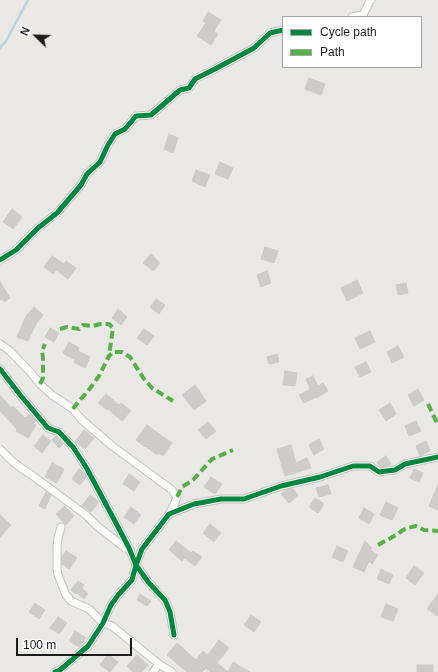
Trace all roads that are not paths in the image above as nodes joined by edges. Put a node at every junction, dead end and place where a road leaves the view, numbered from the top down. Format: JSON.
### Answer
{"nodes":[{"id":1,"x":371,"y":0,"type":"edge"},
{"id":2,"x":356,"y":16,"type":"edge"},
{"id":3,"x":282,"y":30,"type":"edge"},
{"id":4,"x":0,"y":260,"type":"edge"},
{"id":5,"x":0,"y":344,"type":"edge"},
{"id":6,"x":0,"y":369,"type":"edge"},
{"id":7,"x":0,"y":449,"type":"edge"},
{"id":8,"x":438,"y":457,"type":"edge"},
{"id":9,"x":169,"y":514,"type":"junction"},
{"id":10,"x":61,"y":527,"type":"dead end"},
{"id":11,"x":129,"y":548,"type":"junction"},
{"id":12,"x":136,"y":565,"type":"junction"},
{"id":13,"x":103,"y":623,"type":"junction"},
{"id":14,"x":174,"y":635,"type":"dead end"},
{"id":15,"x":159,"y":664,"type":"junction"},
{"id":16,"x":55,"y":672,"type":"edge"},
{"id":17,"x":153,"y":672,"type":"edge"},
{"id":18,"x":172,"y":672,"type":"edge"}],
"edges":[{"from":1,"to":2,"type":"street"},
{"from":3,"to":4,"type":"street"},
{"from":5,"to":9,"type":"street"},
{"from":6,"to":11,"type":"street"},
{"from":7,"to":11,"type":"street"},
{"from":8,"to":9,"type":"street"},
{"from":9,"to":12,"type":"street"},
{"from":10,"to":13,"type":"street"},
{"from":11,"to":12,"type":"street"},
{"from":12,"to":13,"type":"street"},
{"from":12,"to":14,"type":"street"},
{"from":13,"to":15,"type":"street"},
{"from":13,"to":16,"type":"street"},
{"from":15,"to":17,"type":"street"},
{"from":15,"to":18,"type":"street"}]}
